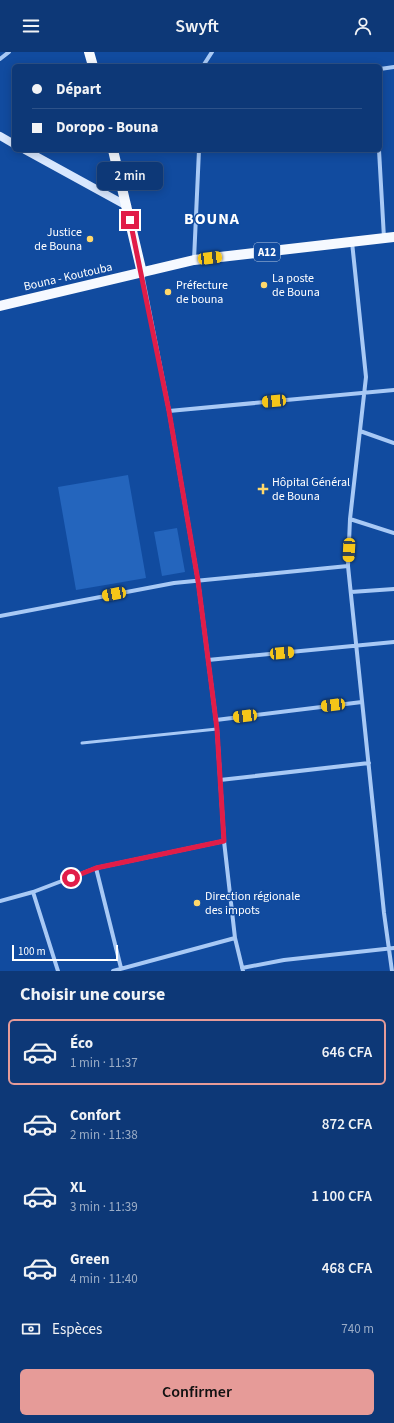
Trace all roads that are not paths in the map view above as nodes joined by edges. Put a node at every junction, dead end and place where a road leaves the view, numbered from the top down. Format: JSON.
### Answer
{"nodes":[{"id":1,"x":9,"y":52,"type":"edge"},
{"id":2,"x":89,"y":52,"type":"edge"},
{"id":3,"x":212,"y":52,"type":"edge"},
{"id":4,"x":0,"y":59,"type":"edge"},
{"id":5,"x":92,"y":64,"type":"edge"},
{"id":6,"x":204,"y":64,"type":"edge"},
{"id":7,"x":394,"y":67,"type":"edge"},
{"id":8,"x":382,"y":68,"type":"edge"},
{"id":9,"x":0,"y":136,"type":"edge"},
{"id":10,"x":12,"y":143,"type":"edge"},
{"id":11,"x":29,"y":152,"type":"edge"},
{"id":12,"x":114,"y":152,"type":"edge"},
{"id":13,"x":199,"y":152,"type":"edge"},
{"id":14,"x":379,"y":152,"type":"edge"},
{"id":15,"x":127,"y":206,"type":"junction"},
{"id":16,"x":389,"y":238,"type":"edge"},
{"id":17,"x":352,"y":242,"type":"junction"},
{"id":18,"x":194,"y":260,"type":"junction"},
{"id":19,"x":142,"y":273,"type":"junction"},
{"id":20,"x":0,"y":306,"type":"edge"},
{"id":21,"x":394,"y":390,"type":"edge"},
{"id":22,"x":364,"y":393,"type":"junction"},
{"id":23,"x":169,"y":411,"type":"junction"},
{"id":24,"x":360,"y":431,"type":"junction"},
{"id":25,"x":394,"y":443,"type":"edge"},
{"id":26,"x":350,"y":518,"type":"junction"},
{"id":27,"x":394,"y":533,"type":"edge"},
{"id":28,"x":348,"y":566,"type":"junction"},
{"id":29,"x":198,"y":581,"type":"junction"},
{"id":30,"x":394,"y":589,"type":"edge"},
{"id":31,"x":351,"y":592,"type":"junction"},
{"id":32,"x":0,"y":616,"type":"edge"},
{"id":33,"x":394,"y":642,"type":"edge"},
{"id":34,"x":356,"y":646,"type":"junction"},
{"id":35,"x":208,"y":660,"type":"junction"},
{"id":36,"x":362,"y":702,"type":"junction"},
{"id":37,"x":216,"y":720,"type":"junction"},
{"id":38,"x":217,"y":729,"type":"junction"},
{"id":39,"x":82,"y":743,"type":"dead end"},
{"id":40,"x":368,"y":762,"type":"junction"},
{"id":41,"x":220,"y":780,"type":"junction"},
{"id":42,"x":224,"y":841,"type":"junction"},
{"id":43,"x":96,"y":868,"type":"junction"},
{"id":44,"x":33,"y":892,"type":"junction"},
{"id":45,"x":0,"y":901,"type":"edge"},
{"id":46,"x":235,"y":938,"type":"junction"},
{"id":47,"x":392,"y":948,"type":"edge"},
{"id":48,"x":121,"y":968,"type":"junction"},
{"id":49,"x":243,"y":969,"type":"edge"},
{"id":50,"x":58,"y":971,"type":"edge"},
{"id":51,"x":113,"y":971,"type":"edge"},
{"id":52,"x":392,"y":971,"type":"edge"}],
"edges":[{"from":1,"to":4,"type":"street"},
{"from":2,"to":5,"type":"main road"},
{"from":3,"to":6,"type":"street"},
{"from":7,"to":8,"type":"street"},
{"from":9,"to":10,"type":"street"},
{"from":11,"to":15,"type":"street"},
{"from":12,"to":15,"type":"main road"},
{"from":13,"to":18,"type":"street"},
{"from":14,"to":16,"type":"street"},
{"from":15,"to":19,"type":"main road"},
{"from":16,"to":17,"type":"main road","number":"A12"},
{"from":17,"to":18,"type":"main road","number":"A12"},
{"from":17,"to":22,"type":"street"},
{"from":18,"to":19,"type":"main road","number":"A12"},
{"from":19,"to":20,"type":"main road","name":"Bouna - Koutouba"},
{"from":19,"to":23,"type":"street"},
{"from":21,"to":22,"type":"street"},
{"from":22,"to":23,"type":"street"},
{"from":22,"to":24,"type":"street"},
{"from":23,"to":29,"type":"street"},
{"from":24,"to":25,"type":"street"},
{"from":24,"to":26,"type":"street"},
{"from":26,"to":27,"type":"street"},
{"from":26,"to":28,"type":"street"},
{"from":28,"to":29,"type":"street"},
{"from":28,"to":31,"type":"street"},
{"from":29,"to":32,"type":"street"},
{"from":29,"to":35,"type":"street"},
{"from":30,"to":31,"type":"street"},
{"from":31,"to":34,"type":"street"},
{"from":33,"to":34,"type":"street"},
{"from":34,"to":35,"type":"street"},
{"from":34,"to":36,"type":"street"},
{"from":35,"to":37,"type":"street"},
{"from":36,"to":37,"type":"street"},
{"from":36,"to":40,"type":"street"},
{"from":37,"to":38,"type":"street"},
{"from":38,"to":39,"type":"lane"},
{"from":38,"to":41,"type":"street"},
{"from":40,"to":41,"type":"street"},
{"from":40,"to":47,"type":"street"},
{"from":41,"to":42,"type":"street"},
{"from":42,"to":43,"type":"street"},
{"from":42,"to":46,"type":"street"},
{"from":43,"to":44,"type":"street"},
{"from":43,"to":48,"type":"street"},
{"from":44,"to":45,"type":"street"},
{"from":44,"to":50,"type":"street"},
{"from":46,"to":48,"type":"street"},
{"from":46,"to":49,"type":"street"},
{"from":47,"to":49,"type":"street"},
{"from":47,"to":52,"type":"street"},
{"from":48,"to":51,"type":"street"}]}
